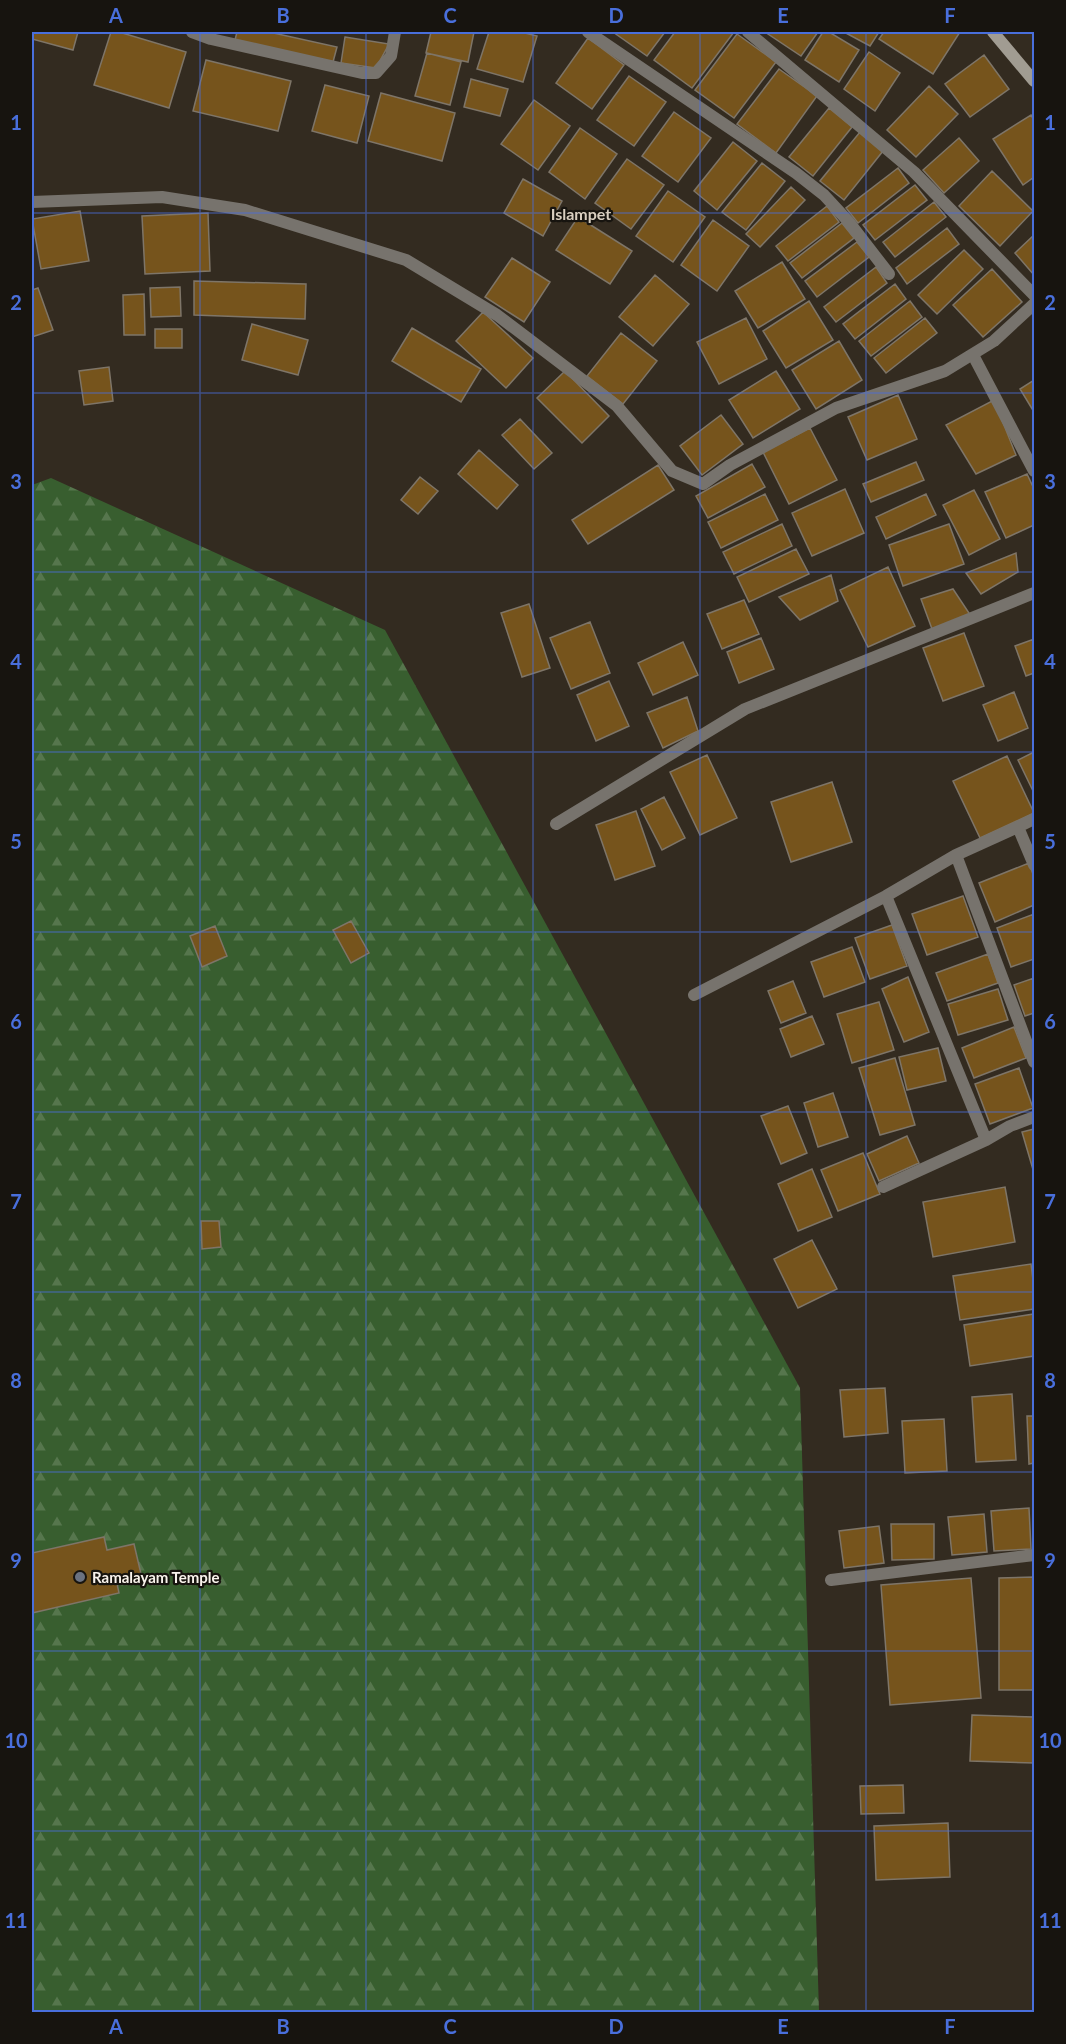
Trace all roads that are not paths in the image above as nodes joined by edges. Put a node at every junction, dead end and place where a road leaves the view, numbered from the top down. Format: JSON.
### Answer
{"nodes":[{"id":1,"x":192,"y":32,"type":"edge"},
{"id":2,"x":395,"y":32,"type":"edge"},
{"id":3,"x":588,"y":32,"type":"edge"},
{"id":4,"x":748,"y":32,"type":"edge"},
{"id":5,"x":993,"y":32,"type":"edge"},
{"id":6,"x":212,"y":35,"type":"edge"},
{"id":7,"x":1035,"y":81,"type":"edge"},
{"id":8,"x":32,"y":202,"type":"edge"},
{"id":9,"x":889,"y":274,"type":"dead end"},
{"id":10,"x":1035,"y":295,"type":"edge"},
{"id":11,"x":1035,"y":304,"type":"edge"},
{"id":12,"x":973,"y":355,"type":"junction"},
{"id":13,"x":1035,"y":471,"type":"edge"},
{"id":14,"x":1035,"y":594,"type":"edge"},
{"id":15,"x":1035,"y":819,"type":"edge"},
{"id":16,"x":556,"y":824,"type":"dead end"},
{"id":17,"x":1018,"y":827,"type":"junction"},
{"id":18,"x":956,"y":855,"type":"junction"},
{"id":19,"x":1035,"y":864,"type":"edge"},
{"id":20,"x":886,"y":896,"type":"junction"},
{"id":21,"x":694,"y":995,"type":"dead end"},
{"id":22,"x":1035,"y":1062,"type":"edge"},
{"id":23,"x":1035,"y":1117,"type":"edge"},
{"id":24,"x":986,"y":1140,"type":"junction"},
{"id":25,"x":883,"y":1187,"type":"dead end"},
{"id":26,"x":1035,"y":1555,"type":"edge"},
{"id":27,"x":831,"y":1580,"type":"dead end"}],
"edges":[{"from":1,"to":6,"type":"street"},
{"from":2,"to":6,"type":"street"},
{"from":3,"to":9,"type":"street"},
{"from":4,"to":10,"type":"street"},
{"from":5,"to":7,"type":"street"},
{"from":8,"to":12,"type":"street"},
{"from":11,"to":12,"type":"street"},
{"from":12,"to":13,"type":"street"},
{"from":14,"to":16,"type":"street"},
{"from":15,"to":17,"type":"street"},
{"from":17,"to":18,"type":"street"},
{"from":17,"to":19,"type":"street"},
{"from":18,"to":20,"type":"street"},
{"from":18,"to":22,"type":"street"},
{"from":20,"to":21,"type":"street"},
{"from":20,"to":24,"type":"street"},
{"from":23,"to":24,"type":"street"},
{"from":24,"to":25,"type":"street"},
{"from":26,"to":27,"type":"street"}]}
